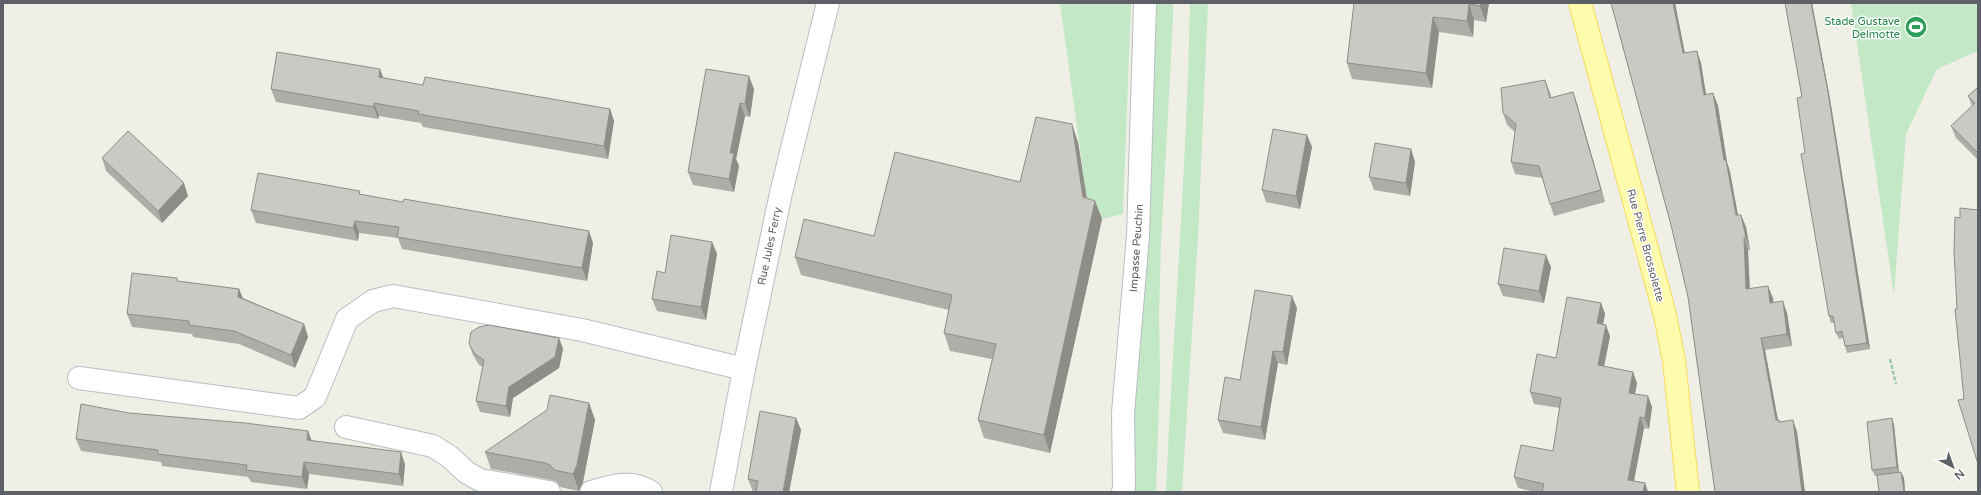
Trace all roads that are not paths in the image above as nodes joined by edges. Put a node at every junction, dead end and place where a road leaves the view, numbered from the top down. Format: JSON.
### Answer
{"nodes":[{"id":1,"x":828,"y":3,"type":"edge"},
{"id":2,"x":1145,"y":3,"type":"edge"},
{"id":3,"x":1580,"y":3,"type":"edge"},
{"id":4,"x":744,"y":369,"type":"junction"},
{"id":5,"x":79,"y":378,"type":"dead end"},
{"id":6,"x":346,"y":427,"type":"dead end"},
{"id":7,"x":549,"y":492,"type":"edge"},
{"id":8,"x":591,"y":492,"type":"edge"},
{"id":9,"x":651,"y":492,"type":"edge"},
{"id":10,"x":721,"y":492,"type":"edge"},
{"id":11,"x":1122,"y":492,"type":"edge"},
{"id":12,"x":1688,"y":492,"type":"edge"}],
"edges":[{"from":1,"to":4,"type":"street","name":"Rue Jules Ferry"},
{"from":2,"to":11,"type":"street","name":"Impasse Peuchin"},
{"from":3,"to":12,"type":"main road","name":"Rue Pierre Brossolette"},
{"from":4,"to":5,"type":"street"},
{"from":4,"to":10,"type":"street","name":"Rue Jules Ferry"},
{"from":6,"to":7,"type":"street"},
{"from":8,"to":9,"type":"street"}]}
